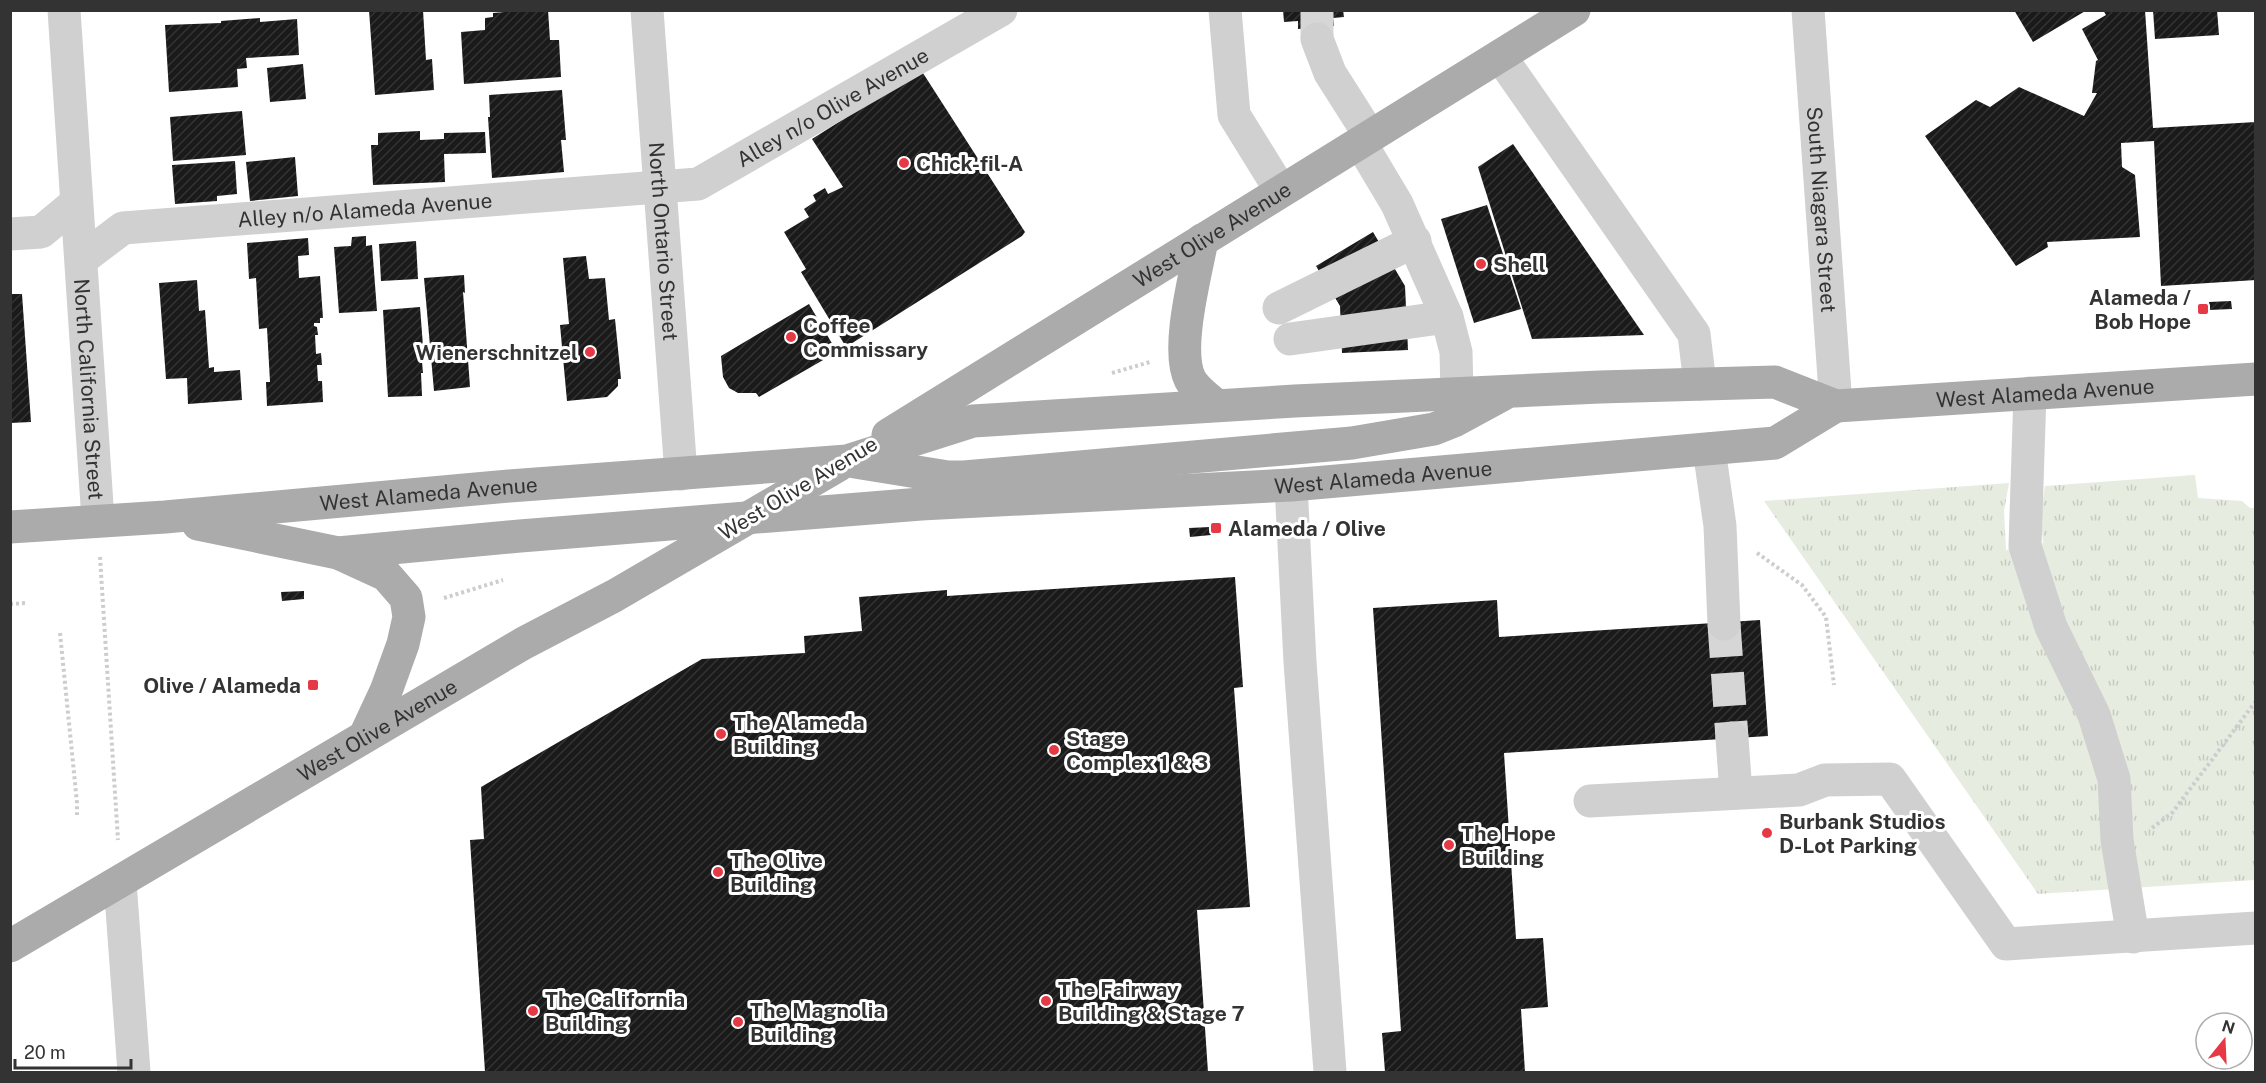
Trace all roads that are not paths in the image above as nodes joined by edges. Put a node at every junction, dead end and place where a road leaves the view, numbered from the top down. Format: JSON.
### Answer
{"nodes":[{"id":1,"x":64,"y":10,"type":"edge"},
{"id":2,"x":647,"y":10,"type":"edge"},
{"id":3,"x":1001,"y":10,"type":"edge"},
{"id":4,"x":1225,"y":10,"type":"edge"},
{"id":5,"x":1574,"y":10,"type":"edge"},
{"id":6,"x":1808,"y":10,"type":"edge"},
{"id":7,"x":1317,"y":39,"type":"tunnel mouth"},
{"id":8,"x":1500,"y":56,"type":"junction"},
{"id":9,"x":1365,"y":139,"type":"junction"},
{"id":10,"x":659,"y":188,"type":"junction"},
{"id":11,"x":1281,"y":191,"type":"junction"},
{"id":12,"x":76,"y":202,"type":"junction"},
{"id":13,"x":10,"y":234,"type":"edge"},
{"id":14,"x":1202,"y":240,"type":"junction"},
{"id":15,"x":1415,"y":241,"type":"junction"},
{"id":16,"x":82,"y":259,"type":"junction"},
{"id":17,"x":1279,"y":308,"type":"dead end"},
{"id":18,"x":1447,"y":317,"type":"junction"},
{"id":19,"x":1290,"y":339,"type":"dead end"},
{"id":20,"x":2256,"y":379,"type":"edge"},
{"id":21,"x":1700,"y":384,"type":"junction"},
{"id":22,"x":1511,"y":391,"type":"junction"},
{"id":23,"x":1458,"y":393,"type":"junction"},
{"id":24,"x":2031,"y":393,"type":"junction"},
{"id":25,"x":1216,"y":405,"type":"junction"},
{"id":26,"x":1836,"y":406,"type":"junction"},
{"id":27,"x":1709,"y":449,"type":"junction"},
{"id":28,"x":847,"y":461,"type":"junction"},
{"id":29,"x":681,"y":474,"type":"junction"},
{"id":30,"x":1291,"y":485,"type":"junction"},
{"id":31,"x":921,"y":504,"type":"junction"},
{"id":32,"x":165,"y":517,"type":"junction"},
{"id":33,"x":748,"y":519,"type":"junction"},
{"id":34,"x":98,"y":520,"type":"junction"},
{"id":35,"x":10,"y":527,"type":"edge"},
{"id":36,"x":338,"y":554,"type":"junction"},
{"id":37,"x":1724,"y":624,"type":"tunnel mouth"},
{"id":38,"x":365,"y":736,"type":"junction"},
{"id":39,"x":1732,"y":738,"type":"tunnel mouth"},
{"id":40,"x":1736,"y":793,"type":"junction"},
{"id":41,"x":1590,"y":801,"type":"dead end"},
{"id":42,"x":120,"y":882,"type":"junction"},
{"id":43,"x":2256,"y":928,"type":"edge"},
{"id":44,"x":2133,"y":937,"type":"junction"},
{"id":45,"x":10,"y":946,"type":"edge"},
{"id":46,"x":134,"y":1072,"type":"edge"},
{"id":47,"x":1330,"y":1072,"type":"edge"}],
"edges":[{"from":1,"to":12,"type":"street"},
{"from":2,"to":10,"type":"street","name":"North Ontario Street"},
{"from":3,"to":10,"type":"street","name":"Alley n/o Olive Avenue"},
{"from":4,"to":11,"type":"street"},
{"from":5,"to":8,"type":"main road","name":"West Olive Avenue"},
{"from":6,"to":26,"type":"street","name":"South Niagara Street"},
{"from":7,"to":9,"type":"street"},
{"from":8,"to":9,"type":"main road","name":"West Olive Avenue"},
{"from":8,"to":21,"type":"street"},
{"from":9,"to":11,"type":"main road","name":"West Olive Avenue"},
{"from":9,"to":15,"type":"street"},
{"from":10,"to":16,"type":"street","name":"Alley n/o Alameda Avenue"},
{"from":10,"to":29,"type":"street","name":"North Ontario Street"},
{"from":11,"to":14,"type":"main road","name":"West Olive Avenue"},
{"from":12,"to":13,"type":"street"},
{"from":12,"to":16,"type":"street","name":"North California Street"},
{"from":14,"to":25,"type":"main road"},
{"from":14,"to":28,"type":"main road","name":"West Olive Avenue"},
{"from":15,"to":17,"type":"street"},
{"from":15,"to":18,"type":"street"},
{"from":16,"to":34,"type":"street","name":"North California Street"},
{"from":18,"to":19,"type":"street"},
{"from":18,"to":23,"type":"street"},
{"from":20,"to":24,"type":"main road","name":"West Alameda Avenue"},
{"from":21,"to":22,"type":"main road","name":"West Alameda Avenue"},
{"from":21,"to":26,"type":"main road","name":"West Alameda Avenue"},
{"from":22,"to":23,"type":"main road","name":"West Alameda Avenue"},
{"from":22,"to":28,"type":"main road","name":"West Alameda Avenue"},
{"from":23,"to":25,"type":"main road","name":"West Alameda Avenue"},
{"from":24,"to":26,"type":"main road","name":"West Alameda Avenue"},
{"from":24,"to":44,"type":"street"},
{"from":25,"to":28,"type":"main road","name":"West Alameda Avenue"},
{"from":26,"to":27,"type":"main road","name":"West Alameda Avenue"},
{"from":27,"to":30,"type":"main road","name":"West Alameda Avenue"},
{"from":27,"to":37,"type":"street"},
{"from":28,"to":29,"type":"main road","name":"West Alameda Avenue"},
{"from":28,"to":31,"type":"main road"},
{"from":28,"to":33,"type":"main road","name":"West Olive Avenue"},
{"from":29,"to":32,"type":"main road","name":"West Alameda Avenue"},
{"from":30,"to":31,"type":"main road","name":"West Alameda Avenue"},
{"from":30,"to":47,"type":"street"},
{"from":31,"to":33,"type":"main road","name":"West Alameda Avenue"},
{"from":32,"to":34,"type":"main road","name":"West Alameda Avenue"},
{"from":32,"to":36,"type":"main road"},
{"from":33,"to":36,"type":"main road","name":"West Alameda Avenue"},
{"from":33,"to":38,"type":"main road","name":"West Olive Avenue"},
{"from":34,"to":35,"type":"main road","name":"West Alameda Avenue"},
{"from":36,"to":38,"type":"main road"},
{"from":38,"to":42,"type":"main road","name":"West Olive Avenue"},
{"from":39,"to":40,"type":"street"},
{"from":40,"to":41,"type":"street"},
{"from":40,"to":44,"type":"street"},
{"from":42,"to":45,"type":"main road","name":"West Olive Avenue"},
{"from":42,"to":46,"type":"street"},
{"from":43,"to":44,"type":"street"}]}
